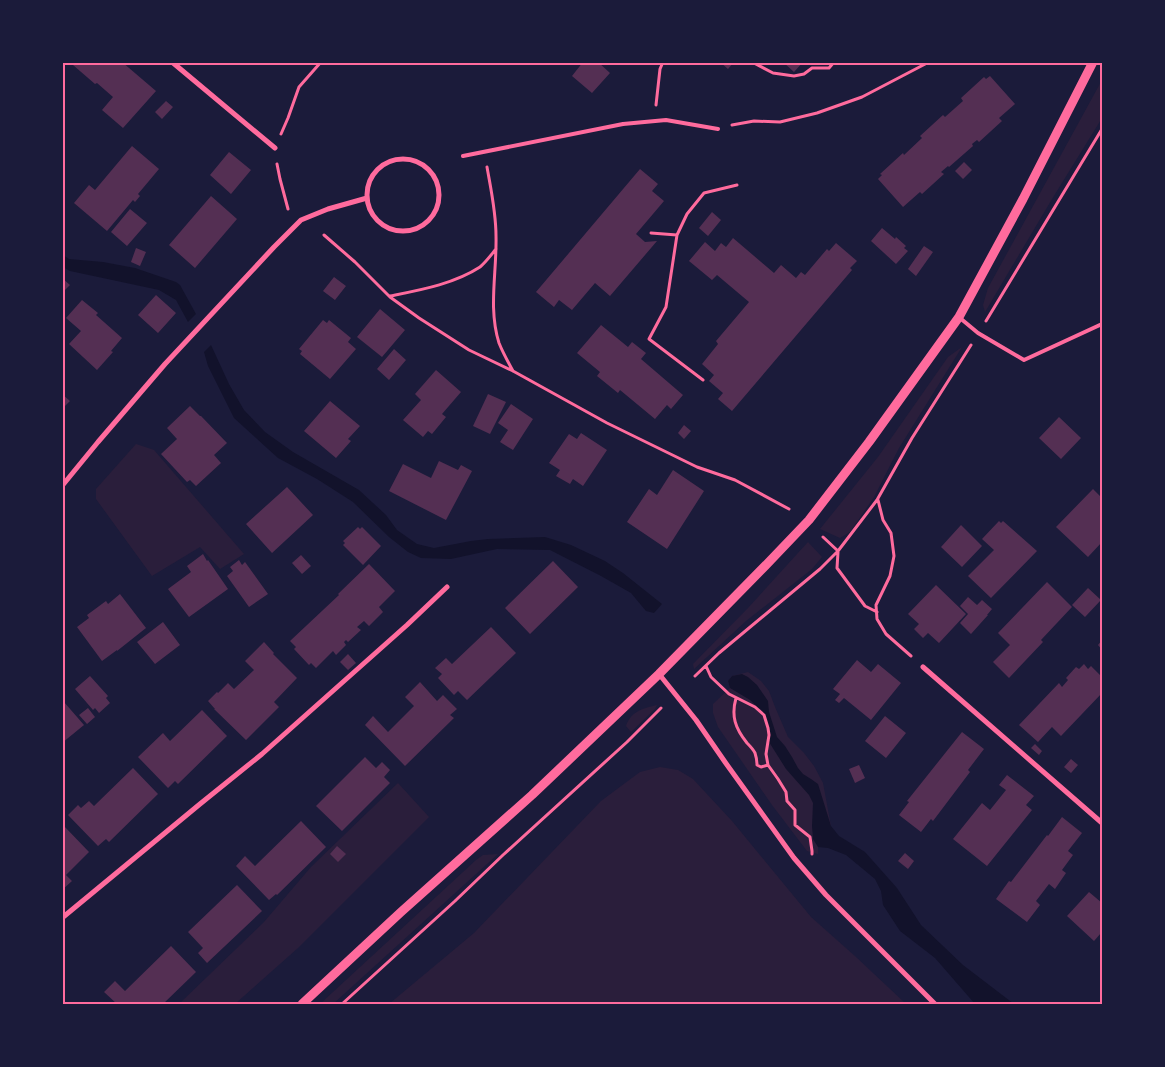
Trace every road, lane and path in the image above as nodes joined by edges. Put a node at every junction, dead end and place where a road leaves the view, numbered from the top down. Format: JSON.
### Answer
{"nodes":[{"id":1,"x":172,"y":62,"type":"edge"},
{"id":2,"x":321,"y":62,"type":"edge"},
{"id":3,"x":663,"y":62,"type":"edge"},
{"id":4,"x":752,"y":62,"type":"edge"},
{"id":5,"x":834,"y":62,"type":"edge"},
{"id":6,"x":929,"y":62,"type":"edge"},
{"id":7,"x":1094,"y":62,"type":"edge"},
{"id":8,"x":656,"y":105,"type":"dead end"},
{"id":9,"x":718,"y":128,"type":"joint"},
{"id":10,"x":274,"y":148,"type":"junction"},
{"id":11,"x":485,"y":151,"type":"junction"},
{"id":12,"x":463,"y":156,"type":"dead end"},
{"id":13,"x":738,"y":185,"type":"dead end"},
{"id":14,"x":367,"y":198,"type":"junction"},
{"id":15,"x":288,"y":209,"type":"dead end"},
{"id":16,"x":651,"y":233,"type":"dead end"},
{"id":17,"x":677,"y":235,"type":"junction"},
{"id":18,"x":324,"y":236,"type":"dead end"},
{"id":19,"x":496,"y":249,"type":"junction"},
{"id":20,"x":390,"y":296,"type":"junction"},
{"id":21,"x":959,"y":317,"type":"junction"},
{"id":22,"x":1102,"y":324,"type":"edge"},
{"id":23,"x":513,"y":371,"type":"junction"},
{"id":24,"x":703,"y":380,"type":"dead end"},
{"id":25,"x":64,"y":483,"type":"edge"},
{"id":26,"x":878,"y":500,"type":"dead end"},
{"id":27,"x":789,"y":509,"type":"dead end"},
{"id":28,"x":823,"y":537,"type":"dead end"},
{"id":29,"x":838,"y":551,"type":"junction"},
{"id":30,"x":447,"y":587,"type":"dead end"},
{"id":31,"x":877,"y":612,"type":"junction"},
{"id":32,"x":706,"y":666,"type":"junction"},
{"id":33,"x":923,"y":667,"type":"joint"},
{"id":34,"x":659,"y":674,"type":"junction"},
{"id":35,"x":695,"y":676,"type":"dead end"},
{"id":36,"x":736,"y":698,"type":"junction"},
{"id":37,"x":661,"y":708,"type":"dead end"},
{"id":38,"x":768,"y":765,"type":"junction"},
{"id":39,"x":1102,"y":823,"type":"edge"},
{"id":40,"x":802,"y":868,"type":"junction"},
{"id":41,"x":62,"y":918,"type":"edge"},
{"id":42,"x":302,"y":1004,"type":"edge"},
{"id":43,"x":342,"y":1004,"type":"edge"},
{"id":44,"x":935,"y":1004,"type":"edge"}],
"edges":[{"from":1,"to":10,"type":"street"},
{"from":2,"to":10,"type":"path"},
{"from":3,"to":8,"type":"path"},
{"from":4,"to":5,"type":"path"},
{"from":6,"to":9,"type":"path"},
{"from":7,"to":21,"type":"street"},
{"from":9,"to":11,"type":"lane"},
{"from":10,"to":15,"type":"path"},
{"from":11,"to":12,"type":"lane"},
{"from":11,"to":19,"type":"path"},
{"from":13,"to":17,"type":"path"},
{"from":14,"to":14,"type":"street"},
{"from":14,"to":25,"type":"street"},
{"from":16,"to":17,"type":"path"},
{"from":17,"to":24,"type":"path"},
{"from":18,"to":20,"type":"path"},
{"from":19,"to":20,"type":"path"},
{"from":19,"to":23,"type":"path"},
{"from":20,"to":23,"type":"path"},
{"from":21,"to":22,"type":"lane"},
{"from":21,"to":34,"type":"street"},
{"from":23,"to":27,"type":"path"},
{"from":26,"to":31,"type":"path"},
{"from":28,"to":29,"type":"path"},
{"from":29,"to":31,"type":"path"},
{"from":29,"to":32,"type":"path"},
{"from":30,"to":41,"type":"street"},
{"from":31,"to":33,"type":"path"},
{"from":32,"to":35,"type":"path"},
{"from":32,"to":36,"type":"path"},
{"from":33,"to":39,"type":"street"},
{"from":34,"to":40,"type":"street"},
{"from":34,"to":42,"type":"street"},
{"from":36,"to":38,"type":"path"},
{"from":36,"to":38,"type":"path"},
{"from":37,"to":43,"type":"path"},
{"from":38,"to":40,"type":"path"},
{"from":40,"to":44,"type":"street"}]}
